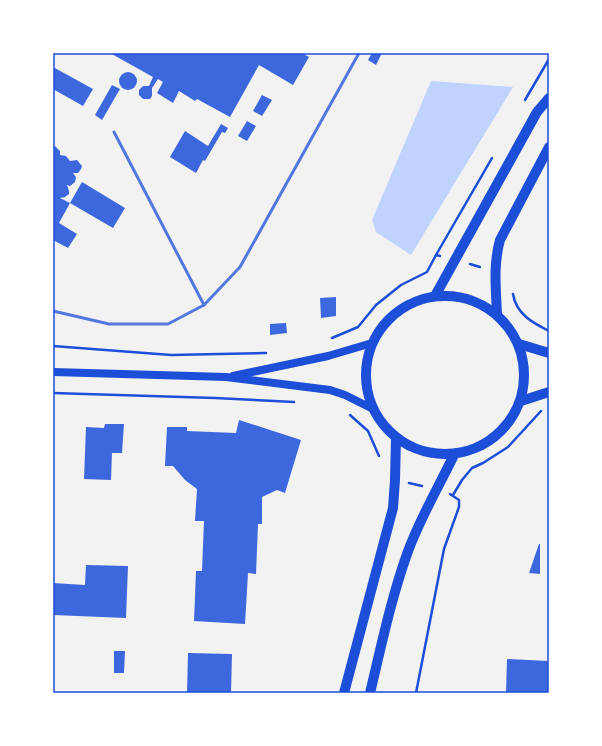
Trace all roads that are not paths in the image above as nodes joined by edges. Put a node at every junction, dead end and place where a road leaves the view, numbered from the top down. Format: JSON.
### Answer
{"nodes":[{"id":1,"x":359,"y":53,"type":"edge"},
{"id":2,"x":549,"y":98,"type":"edge"},
{"id":3,"x":114,"y":132,"type":"dead end"},
{"id":4,"x":549,"y":147,"type":"edge"},
{"id":5,"x":436,"y":296,"type":"junction"},
{"id":6,"x":204,"y":305,"type":"junction"},
{"id":7,"x":53,"y":311,"type":"edge"},
{"id":8,"x":497,"y":315,"type":"junction"},
{"id":9,"x":372,"y":343,"type":"junction"},
{"id":10,"x":519,"y":344,"type":"junction"},
{"id":11,"x":549,"y":353,"type":"edge"},
{"id":12,"x":53,"y":372,"type":"edge"},
{"id":13,"x":226,"y":377,"type":"junction"},
{"id":14,"x":549,"y":392,"type":"edge"},
{"id":15,"x":521,"y":401,"type":"junction"},
{"id":16,"x":373,"y":409,"type":"junction"},
{"id":17,"x":396,"y":438,"type":"junction"},
{"id":18,"x":454,"y":455,"type":"junction"},
{"id":19,"x":344,"y":693,"type":"edge"},
{"id":20,"x":370,"y":693,"type":"edge"}],
"edges":[{"from":1,"to":6,"type":"lane"},
{"from":2,"to":5,"type":"main road"},
{"from":3,"to":6,"type":"lane"},
{"from":4,"to":8,"type":"main road"},
{"from":5,"to":8,"type":"main road"},
{"from":5,"to":9,"type":"main road"},
{"from":6,"to":7,"type":"lane"},
{"from":8,"to":10,"type":"main road"},
{"from":9,"to":13,"type":"main road"},
{"from":9,"to":16,"type":"main road"},
{"from":10,"to":11,"type":"main road"},
{"from":10,"to":15,"type":"main road"},
{"from":12,"to":13,"type":"main road"},
{"from":13,"to":16,"type":"main road"},
{"from":14,"to":15,"type":"main road"},
{"from":15,"to":18,"type":"main road"},
{"from":16,"to":17,"type":"main road"},
{"from":17,"to":18,"type":"main road"},
{"from":17,"to":19,"type":"main road"},
{"from":18,"to":20,"type":"main road"}]}
